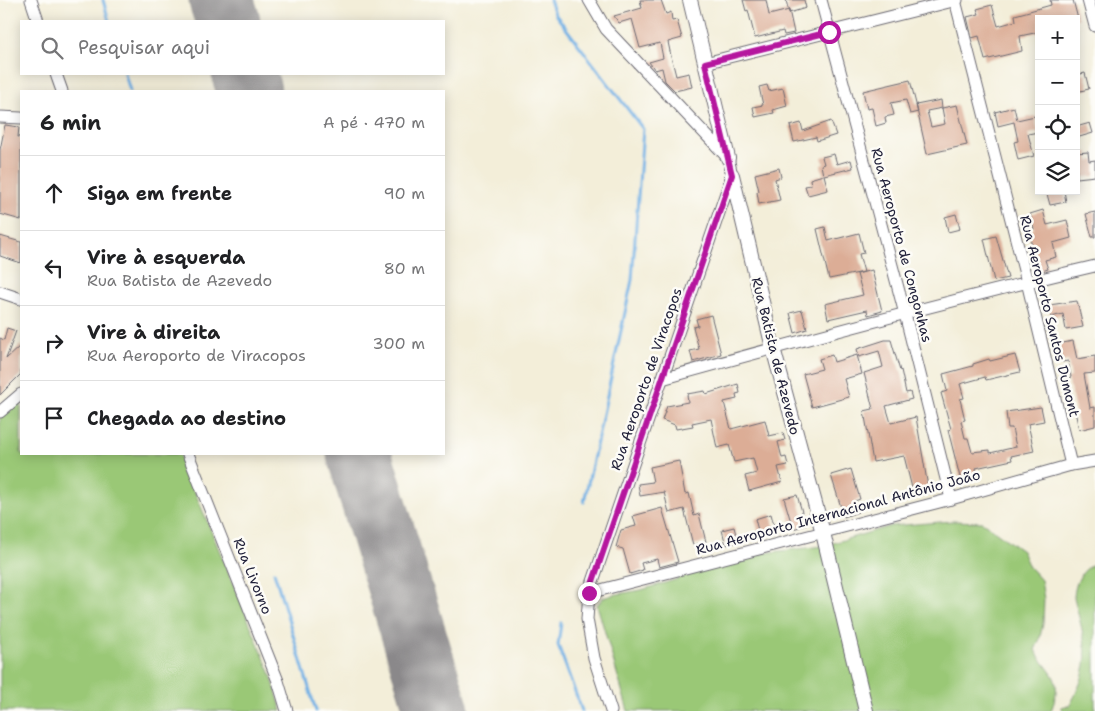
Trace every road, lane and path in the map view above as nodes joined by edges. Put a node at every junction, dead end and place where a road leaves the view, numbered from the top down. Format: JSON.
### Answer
{"nodes":[{"id":1,"x":31,"y":0,"type":"edge"},
{"id":2,"x":589,"y":0,"type":"edge"},
{"id":3,"x":690,"y":0,"type":"edge"},
{"id":4,"x":821,"y":0,"type":"edge"},
{"id":5,"x":956,"y":0,"type":"edge"},
{"id":6,"x":1088,"y":0,"type":"edge"},
{"id":7,"x":38,"y":20,"type":"edge"},
{"id":8,"x":1095,"y":26,"type":"edge"},
{"id":9,"x":829,"y":32,"type":"junction"},
{"id":10,"x":705,"y":63,"type":"junction"},
{"id":11,"x":56,"y":75,"type":"edge"},
{"id":12,"x":62,"y":90,"type":"edge"},
{"id":13,"x":0,"y":117,"type":"edge"},
{"id":14,"x":20,"y":118,"type":"edge"},
{"id":15,"x":728,"y":158,"type":"junction"},
{"id":16,"x":732,"y":175,"type":"junction"},
{"id":17,"x":1095,"y":266,"type":"edge"},
{"id":18,"x":1027,"y":282,"type":"junction"},
{"id":19,"x":0,"y":292,"type":"edge"},
{"id":20,"x":20,"y":299,"type":"edge"},
{"id":21,"x":905,"y":314,"type":"junction"},
{"id":22,"x":773,"y":348,"type":"junction"},
{"id":23,"x":662,"y":379,"type":"junction"},
{"id":24,"x":20,"y":395,"type":"edge"},
{"id":25,"x":0,"y":412,"type":"edge"},
{"id":26,"x":188,"y":455,"type":"edge"},
{"id":27,"x":1095,"y":461,"type":"edge"},
{"id":28,"x":1071,"y":465,"type":"junction"},
{"id":29,"x":951,"y":499,"type":"junction"},
{"id":30,"x":823,"y":533,"type":"junction"},
{"id":31,"x":589,"y":593,"type":"junction"},
{"id":32,"x":287,"y":711,"type":"edge"},
{"id":33,"x":611,"y":711,"type":"edge"},
{"id":34,"x":866,"y":711,"type":"edge"}],
"edges":[{"from":1,"to":7,"type":"street"},
{"from":2,"to":15,"type":"street"},
{"from":3,"to":10,"type":"street","name":"Rua Batista de Azevedo"},
{"from":4,"to":9,"type":"street","name":"Rua Aeroporto de Congonhas"},
{"from":5,"to":9,"type":"street"},
{"from":5,"to":18,"type":"street","name":"Rua Aeroporto Santos Dumont"},
{"from":6,"to":8,"type":"street"},
{"from":9,"to":10,"type":"street"},
{"from":9,"to":21,"type":"street","name":"Rua Aeroporto de Congonhas"},
{"from":10,"to":15,"type":"street","name":"Rua Batista de Azevedo"},
{"from":11,"to":12,"type":"street"},
{"from":13,"to":14,"type":"street"},
{"from":15,"to":16,"type":"street","name":"Rua Batista de Azevedo"},
{"from":16,"to":22,"type":"street","name":"Rua Batista de Azevedo"},
{"from":16,"to":23,"type":"street","name":"Rua Aeroporto de Viracopos"},
{"from":17,"to":18,"type":"street"},
{"from":18,"to":21,"type":"street"},
{"from":18,"to":28,"type":"street","name":"Rua Aeroporto Santos Dumont"},
{"from":19,"to":20,"type":"street"},
{"from":21,"to":22,"type":"street"},
{"from":21,"to":29,"type":"street","name":"Rua Aeroporto de Congonhas"},
{"from":22,"to":23,"type":"street"},
{"from":22,"to":30,"type":"street","name":"Rua Batista de Azevedo"},
{"from":23,"to":31,"type":"street","name":"Rua Aeroporto de Viracopos"},
{"from":24,"to":25,"type":"street"},
{"from":26,"to":32,"type":"street","name":"Rua Livorno"},
{"from":27,"to":28,"type":"street","name":"Rua Aeroporto Internacional Antônio João"},
{"from":28,"to":29,"type":"street","name":"Rua Aeroporto Internacional Antônio João"},
{"from":29,"to":30,"type":"street","name":"Rua Aeroporto Internacional Antônio João"},
{"from":30,"to":31,"type":"street","name":"Rua Aeroporto Internacional Antônio João"},
{"from":30,"to":34,"type":"street","name":"Rua Batista de Azevedo"},
{"from":31,"to":33,"type":"street","name":"Rua Aeroporto de Viracopos"}]}
